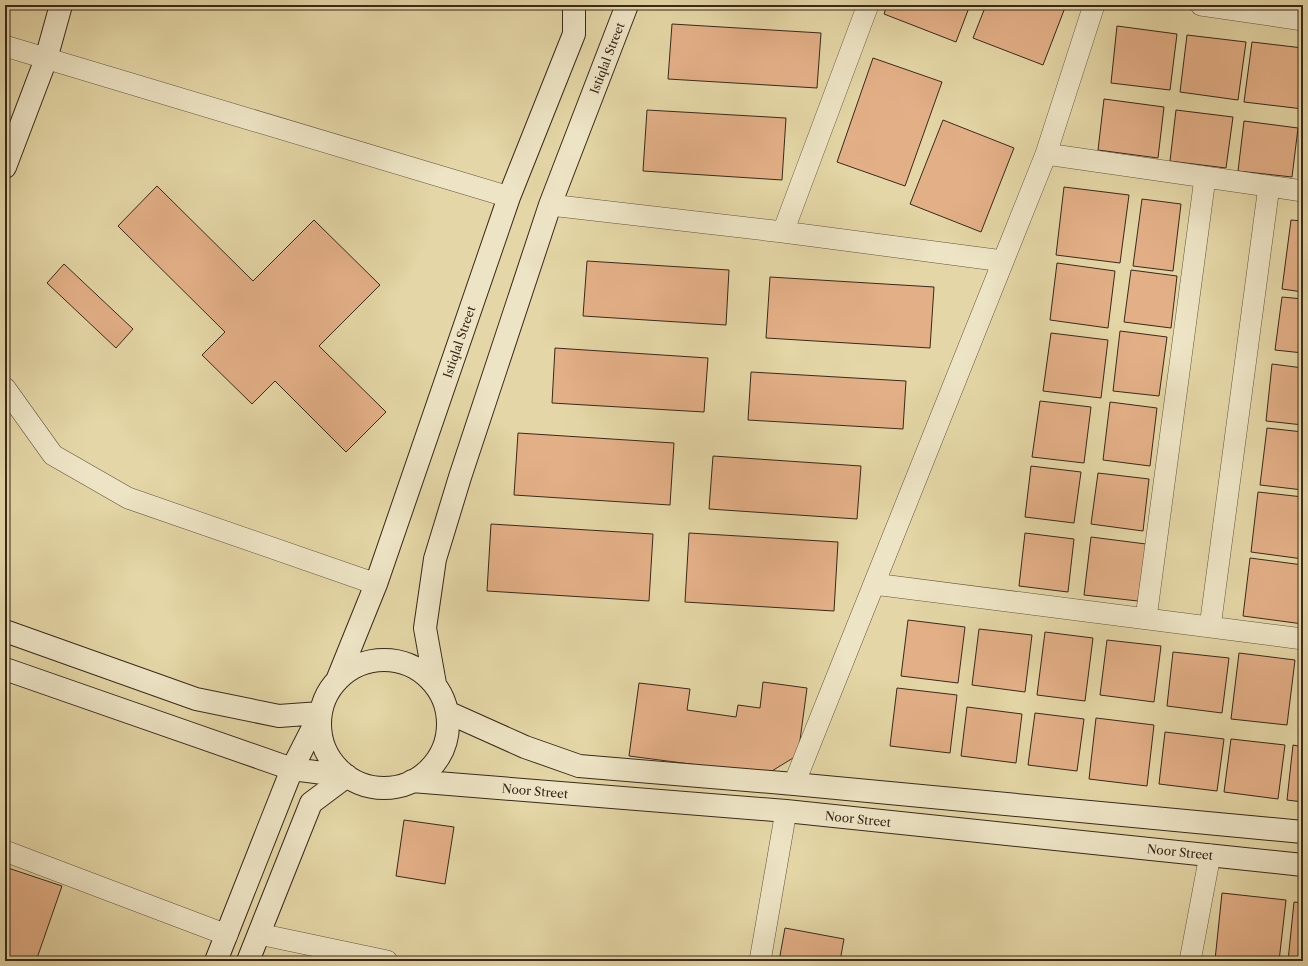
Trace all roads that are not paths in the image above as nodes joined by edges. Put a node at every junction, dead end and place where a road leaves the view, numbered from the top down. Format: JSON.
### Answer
{"nodes":[{"id":1,"x":61,"y":5,"type":"edge"},
{"id":2,"x":574,"y":5,"type":"edge"},
{"id":3,"x":627,"y":5,"type":"edge"},
{"id":4,"x":868,"y":5,"type":"edge"},
{"id":5,"x":1094,"y":5,"type":"edge"},
{"id":6,"x":1201,"y":5,"type":"edge"},
{"id":7,"x":1303,"y":20,"type":"edge"},
{"id":8,"x":5,"y":46,"type":"edge"},
{"id":9,"x":46,"y":59,"type":"junction"},
{"id":10,"x":1046,"y":154,"type":"junction"},
{"id":11,"x":5,"y":167,"type":"edge"},
{"id":12,"x":1205,"y":178,"type":"junction"},
{"id":13,"x":1269,"y":186,"type":"junction"},
{"id":14,"x":1303,"y":191,"type":"edge"},
{"id":15,"x":508,"y":197,"type":"junction"},
{"id":16,"x":550,"y":205,"type":"junction"},
{"id":17,"x":783,"y":232,"type":"junction"},
{"id":18,"x":1003,"y":261,"type":"junction"},
{"id":19,"x":5,"y":388,"type":"edge"},
{"id":20,"x":376,"y":584,"type":"junction"},
{"id":21,"x":874,"y":584,"type":"junction"},
{"id":22,"x":1146,"y":618,"type":"junction"},
{"id":23,"x":1210,"y":627,"type":"junction"},
{"id":24,"x":5,"y":630,"type":"edge"},
{"id":25,"x":1303,"y":638,"type":"edge"},
{"id":26,"x":5,"y":669,"type":"edge"},
{"id":27,"x":338,"y":678,"type":"junction"},
{"id":28,"x":435,"y":684,"type":"junction"},
{"id":29,"x":447,"y":712,"type":"junction"},
{"id":30,"x":320,"y":713,"type":"junction"},
{"id":31,"x":292,"y":769,"type":"junction"},
{"id":32,"x":347,"y":776,"type":"junction"},
{"id":33,"x":412,"y":782,"type":"junction"},
{"id":34,"x":794,"y":784,"type":"junction"},
{"id":35,"x":786,"y":811,"type":"junction"},
{"id":36,"x":1303,"y":832,"type":"edge"},
{"id":37,"x":5,"y":851,"type":"edge"},
{"id":38,"x":1210,"y":856,"type":"junction"},
{"id":39,"x":1303,"y":865,"type":"edge"},
{"id":40,"x":259,"y":934,"type":"junction"},
{"id":41,"x":227,"y":935,"type":"junction"},
{"id":42,"x":216,"y":961,"type":"edge"},
{"id":43,"x":248,"y":961,"type":"edge"},
{"id":44,"x":387,"y":961,"type":"edge"},
{"id":45,"x":760,"y":961,"type":"edge"},
{"id":46,"x":1190,"y":961,"type":"edge"}],
"edges":[{"from":1,"to":9,"type":"main road"},
{"from":2,"to":15,"type":"main road","name":"Istiqlal Street"},
{"from":3,"to":16,"type":"main road","name":"Istiqlal Street"},
{"from":4,"to":17,"type":"street"},
{"from":5,"to":10,"type":"street"},
{"from":6,"to":7,"type":"street"},
{"from":8,"to":9,"type":"street"},
{"from":9,"to":11,"type":"main road"},
{"from":9,"to":15,"type":"street"},
{"from":10,"to":12,"type":"street"},
{"from":10,"to":18,"type":"street"},
{"from":12,"to":13,"type":"street"},
{"from":12,"to":22,"type":"street"},
{"from":13,"to":14,"type":"street"},
{"from":13,"to":23,"type":"street"},
{"from":15,"to":20,"type":"main road","name":"Istiqlal Street"},
{"from":16,"to":17,"type":"street"},
{"from":16,"to":28,"type":"main road","name":"Istiqlal Street"},
{"from":17,"to":18,"type":"street"},
{"from":18,"to":21,"type":"street"},
{"from":19,"to":20,"type":"street"},
{"from":20,"to":27,"type":"main road","name":"Istiqlal Street"},
{"from":21,"to":22,"type":"street"},
{"from":21,"to":34,"type":"street"},
{"from":22,"to":23,"type":"street"},
{"from":23,"to":25,"type":"street"},
{"from":24,"to":30,"type":"main road"},
{"from":26,"to":31,"type":"main road"},
{"from":27,"to":28,"type":"main road"},
{"from":27,"to":30,"type":"main road"},
{"from":28,"to":29,"type":"main road"},
{"from":29,"to":33,"type":"main road"},
{"from":29,"to":34,"type":"main road"},
{"from":30,"to":31,"type":"main road"},
{"from":30,"to":32,"type":"main road"},
{"from":31,"to":32,"type":"main road"},
{"from":31,"to":41,"type":"main road"},
{"from":32,"to":33,"type":"main road"},
{"from":32,"to":40,"type":"main road"},
{"from":33,"to":35,"type":"main road","name":"Noor Street"},
{"from":34,"to":36,"type":"main road"},
{"from":35,"to":38,"type":"main road","name":"Noor Street"},
{"from":35,"to":45,"type":"street"},
{"from":37,"to":41,"type":"street"},
{"from":38,"to":39,"type":"main road","name":"Noor Street"},
{"from":38,"to":46,"type":"street"},
{"from":40,"to":43,"type":"main road"},
{"from":40,"to":44,"type":"street"},
{"from":41,"to":42,"type":"main road"}]}
